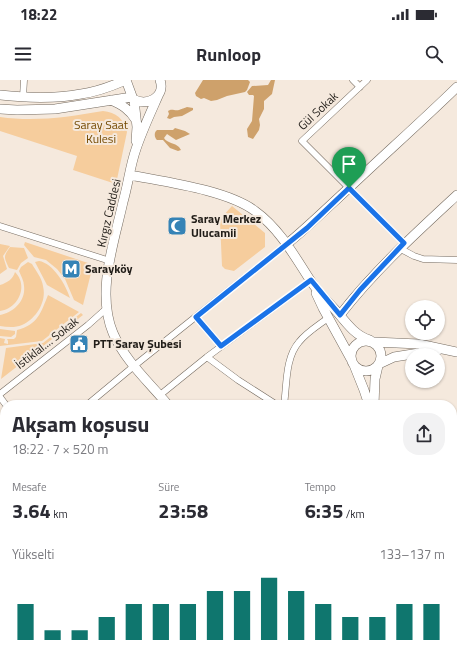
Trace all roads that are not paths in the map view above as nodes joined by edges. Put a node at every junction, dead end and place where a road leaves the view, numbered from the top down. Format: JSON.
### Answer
{"nodes":[{"id":1,"x":24,"y":80,"type":"edge"},
{"id":2,"x":126,"y":80,"type":"edge"},
{"id":3,"x":160,"y":80,"type":"edge"},
{"id":4,"x":169,"y":80,"type":"edge"},
{"id":5,"x":353,"y":80,"type":"edge"},
{"id":6,"x":367,"y":80,"type":"edge"},
{"id":7,"x":360,"y":87,"type":"junction"},
{"id":8,"x":457,"y":87,"type":"edge"},
{"id":9,"x":160,"y":94,"type":"junction"},
{"id":10,"x":0,"y":95,"type":"edge"},
{"id":11,"x":23,"y":97,"type":"junction"},
{"id":12,"x":133,"y":99,"type":"junction"},
{"id":13,"x":111,"y":100,"type":"junction"},
{"id":14,"x":0,"y":109,"type":"edge"},
{"id":15,"x":136,"y":121,"type":"junction"},
{"id":16,"x":136,"y":151,"type":"junction"},
{"id":17,"x":130,"y":175,"type":"junction"},
{"id":18,"x":349,"y":188,"type":"junction"},
{"id":19,"x":457,"y":195,"type":"edge"},
{"id":20,"x":0,"y":226,"type":"edge"},
{"id":21,"x":287,"y":244,"type":"junction"},
{"id":22,"x":402,"y":245,"type":"junction"},
{"id":23,"x":457,"y":260,"type":"edge"},
{"id":24,"x":110,"y":261,"type":"junction"},
{"id":25,"x":312,"y":282,"type":"junction"},
{"id":26,"x":107,"y":308,"type":"junction"},
{"id":27,"x":340,"y":315,"type":"junction"},
{"id":28,"x":196,"y":317,"type":"junction"},
{"id":29,"x":328,"y":318,"type":"junction"},
{"id":30,"x":372,"y":341,"type":"junction"},
{"id":31,"x":221,"y":346,"type":"junction"},
{"id":32,"x":438,"y":348,"type":"edge"},
{"id":33,"x":445,"y":349,"type":"edge"},
{"id":34,"x":457,"y":352,"type":"edge"},
{"id":35,"x":405,"y":355,"type":"edge"},
{"id":36,"x":207,"y":357,"type":"junction"},
{"id":37,"x":352,"y":362,"type":"junction"},
{"id":38,"x":378,"y":365,"type":"junction"},
{"id":39,"x":134,"y":366,"type":"junction"},
{"id":40,"x":0,"y":395,"type":"edge"},
{"id":41,"x":160,"y":395,"type":"junction"},
{"id":42,"x":94,"y":400,"type":"edge"},
{"id":43,"x":164,"y":400,"type":"edge"},
{"id":44,"x":269,"y":400,"type":"edge"},
{"id":45,"x":285,"y":400,"type":"edge"},
{"id":46,"x":367,"y":400,"type":"edge"},
{"id":47,"x":374,"y":400,"type":"edge"}],
"edges":[{"from":1,"to":11,"type":"street"},
{"from":2,"to":11,"type":"street"},
{"from":2,"to":12,"type":"street","name":"Kırgız Caddesi"},
{"from":3,"to":9,"type":"street"},
{"from":4,"to":9,"type":"street","name":"Kırgız Caddesi"},
{"from":5,"to":7,"type":"street"},
{"from":6,"to":7,"type":"street","name":"Gül Sokak"},
{"from":7,"to":18,"type":"street","name":"Gül Sokak"},
{"from":8,"to":18,"type":"street"},
{"from":9,"to":12,"type":"street"},
{"from":9,"to":16,"type":"street","name":"Kırgız Caddesi"},
{"from":10,"to":11,"type":"street"},
{"from":12,"to":13,"type":"street"},
{"from":12,"to":15,"type":"street","name":"Kırgız Caddesi"},
{"from":13,"to":14,"type":"street"},
{"from":13,"to":15,"type":"street"},
{"from":15,"to":16,"type":"street","name":"Kırgız Caddesi"},
{"from":16,"to":17,"type":"street","name":"Kırgız Caddesi"},
{"from":17,"to":21,"type":"street"},
{"from":17,"to":24,"type":"street","name":"Kırgız Caddesi"},
{"from":18,"to":21,"type":"street"},
{"from":18,"to":22,"type":"street"},
{"from":19,"to":22,"type":"street"},
{"from":20,"to":24,"type":"street"},
{"from":21,"to":25,"type":"street"},
{"from":21,"to":28,"type":"street"},
{"from":22,"to":23,"type":"street"},
{"from":22,"to":27,"type":"street"},
{"from":24,"to":26,"type":"street","name":"Kırgız Caddesi"},
{"from":25,"to":27,"type":"street"},
{"from":25,"to":29,"type":"street"},
{"from":25,"to":31,"type":"street"},
{"from":26,"to":39,"type":"street","name":"Kırgız Caddesi"},
{"from":26,"to":40,"type":"street","name":"İstiklal.... Sokak"},
{"from":27,"to":30,"type":"street"},
{"from":28,"to":31,"type":"street"},
{"from":28,"to":39,"type":"street"},
{"from":29,"to":37,"type":"street"},
{"from":29,"to":45,"type":"street"},
{"from":30,"to":32,"type":"street"},
{"from":30,"to":37,"type":"street"},
{"from":30,"to":38,"type":"street"},
{"from":31,"to":36,"type":"street"},
{"from":33,"to":34,"type":"street"},
{"from":35,"to":38,"type":"street"},
{"from":36,"to":41,"type":"street"},
{"from":36,"to":44,"type":"street"},
{"from":37,"to":38,"type":"street"},
{"from":37,"to":46,"type":"street"},
{"from":38,"to":47,"type":"street"},
{"from":39,"to":41,"type":"street","name":"Kırgız Caddesi"},
{"from":39,"to":42,"type":"street"},
{"from":41,"to":43,"type":"street","name":"Kırgız Caddesi"}]}
